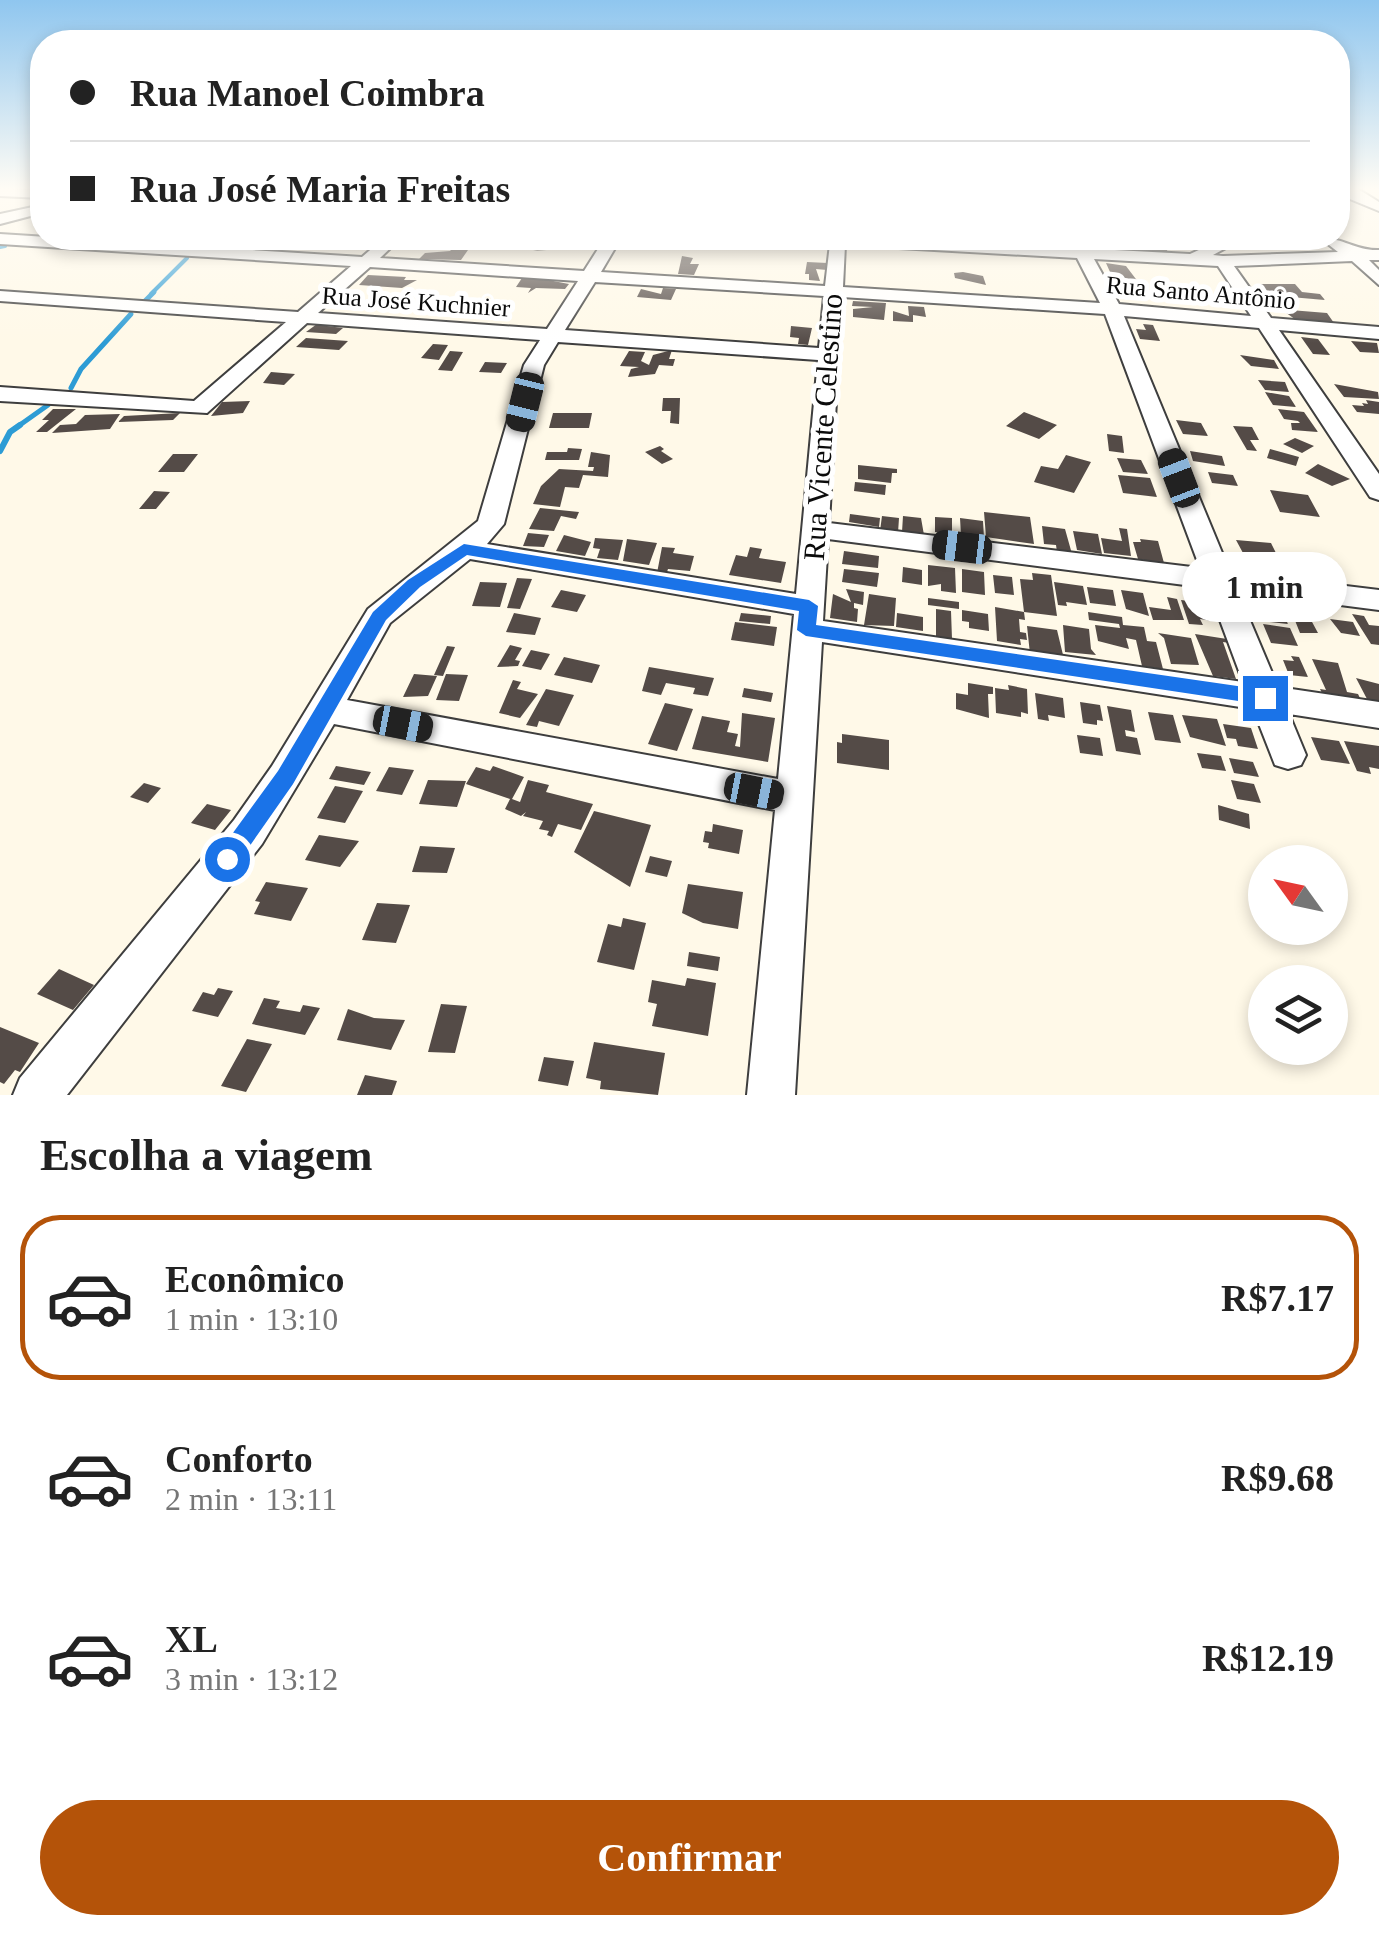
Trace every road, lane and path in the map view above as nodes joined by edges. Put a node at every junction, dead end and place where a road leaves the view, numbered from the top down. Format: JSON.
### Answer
{"nodes":[{"id":1,"x":183,"y":250,"type":"edge"},
{"id":2,"x":380,"y":250,"type":"edge"},
{"id":3,"x":605,"y":250,"type":"edge"},
{"id":4,"x":837,"y":250,"type":"edge"},
{"id":5,"x":1092,"y":250,"type":"edge"},
{"id":6,"x":1108,"y":250,"type":"edge"},
{"id":7,"x":1187,"y":250,"type":"edge"},
{"id":8,"x":1212,"y":250,"type":"edge"},
{"id":9,"x":1347,"y":250,"type":"edge"},
{"id":10,"x":1379,"y":255,"type":"edge"},
{"id":11,"x":1356,"y":256,"type":"junction"},
{"id":12,"x":1192,"y":260,"type":"junction"},
{"id":13,"x":1223,"y":261,"type":"junction"},
{"id":14,"x":366,"y":262,"type":"junction"},
{"id":15,"x":589,"y":276,"type":"junction"},
{"id":16,"x":1379,"y":280,"type":"edge"},
{"id":17,"x":833,"y":291,"type":"junction"},
{"id":18,"x":0,"y":296,"type":"edge"},
{"id":19,"x":1112,"y":309,"type":"junction"},
{"id":20,"x":302,"y":318,"type":"junction"},
{"id":21,"x":1266,"y":324,"type":"junction"},
{"id":22,"x":1379,"y":333,"type":"edge"},
{"id":23,"x":550,"y":335,"type":"junction"},
{"id":24,"x":828,"y":355,"type":"junction"},
{"id":25,"x":0,"y":394,"type":"edge"},
{"id":26,"x":1354,"y":454,"type":"junction"},
{"id":27,"x":1379,"y":456,"type":"edge"},
{"id":28,"x":1379,"y":492,"type":"edge"},
{"id":29,"x":814,"y":529,"type":"junction"},
{"id":30,"x":464,"y":549,"type":"junction"},
{"id":31,"x":1219,"y":580,"type":"junction"},
{"id":32,"x":1379,"y":600,"type":"edge"},
{"id":33,"x":808,"y":618,"type":"junction"},
{"id":34,"x":1265,"y":698,"type":"junction"},
{"id":35,"x":325,"y":710,"type":"junction"},
{"id":36,"x":1379,"y":715,"type":"edge"},
{"id":37,"x":1288,"y":754,"type":"dead end"},
{"id":38,"x":793,"y":798,"type":"junction"},
{"id":39,"x":37,"y":1095,"type":"edge"},
{"id":40,"x":771,"y":1095,"type":"edge"}],
"edges":[{"from":1,"to":14,"type":"street","name":"Rua Santo Antônio"},
{"from":2,"to":14,"type":"street"},
{"from":3,"to":15,"type":"street"},
{"from":4,"to":17,"type":"street","name":"Rua Vicente Celestino"},
{"from":5,"to":19,"type":"street"},
{"from":6,"to":12,"type":"street"},
{"from":7,"to":12,"type":"street"},
{"from":8,"to":12,"type":"street"},
{"from":9,"to":11,"type":"street"},
{"from":10,"to":11,"type":"street"},
{"from":11,"to":13,"type":"street"},
{"from":11,"to":16,"type":"street"},
{"from":12,"to":13,"type":"street"},
{"from":13,"to":21,"type":"street"},
{"from":14,"to":15,"type":"street","name":"Rua Santo Antônio"},
{"from":14,"to":20,"type":"street"},
{"from":15,"to":17,"type":"street","name":"Rua Santo Antônio"},
{"from":15,"to":23,"type":"street"},
{"from":17,"to":19,"type":"street","name":"Rua Santo Antônio"},
{"from":17,"to":24,"type":"street","name":"Rua Vicente Celestino"},
{"from":18,"to":20,"type":"street","name":"Rua José Kuchnier"},
{"from":19,"to":21,"type":"street","name":"Rua Santo Antônio"},
{"from":19,"to":31,"type":"street"},
{"from":20,"to":23,"type":"street","name":"Rua José Kuchnier"},
{"from":20,"to":25,"type":"street"},
{"from":21,"to":22,"type":"street","name":"Rua Santo Antônio"},
{"from":21,"to":26,"type":"street"},
{"from":23,"to":24,"type":"street","name":"Rua José Kuchnier"},
{"from":23,"to":30,"type":"street"},
{"from":24,"to":29,"type":"street","name":"Rua Vicente Celestino"},
{"from":26,"to":27,"type":"street"},
{"from":26,"to":28,"type":"street"},
{"from":29,"to":31,"type":"street"},
{"from":29,"to":33,"type":"street","name":"Rua Vicente Celestino"},
{"from":30,"to":33,"type":"street"},
{"from":30,"to":35,"type":"street"},
{"from":31,"to":32,"type":"street"},
{"from":31,"to":34,"type":"street"},
{"from":33,"to":34,"type":"street"},
{"from":33,"to":38,"type":"street","name":"Rua Vicente Celestino"},
{"from":34,"to":36,"type":"street"},
{"from":34,"to":37,"type":"street"},
{"from":35,"to":38,"type":"street"},
{"from":35,"to":39,"type":"street"},
{"from":38,"to":40,"type":"street","name":"Rua Vicente Celestino"}]}
